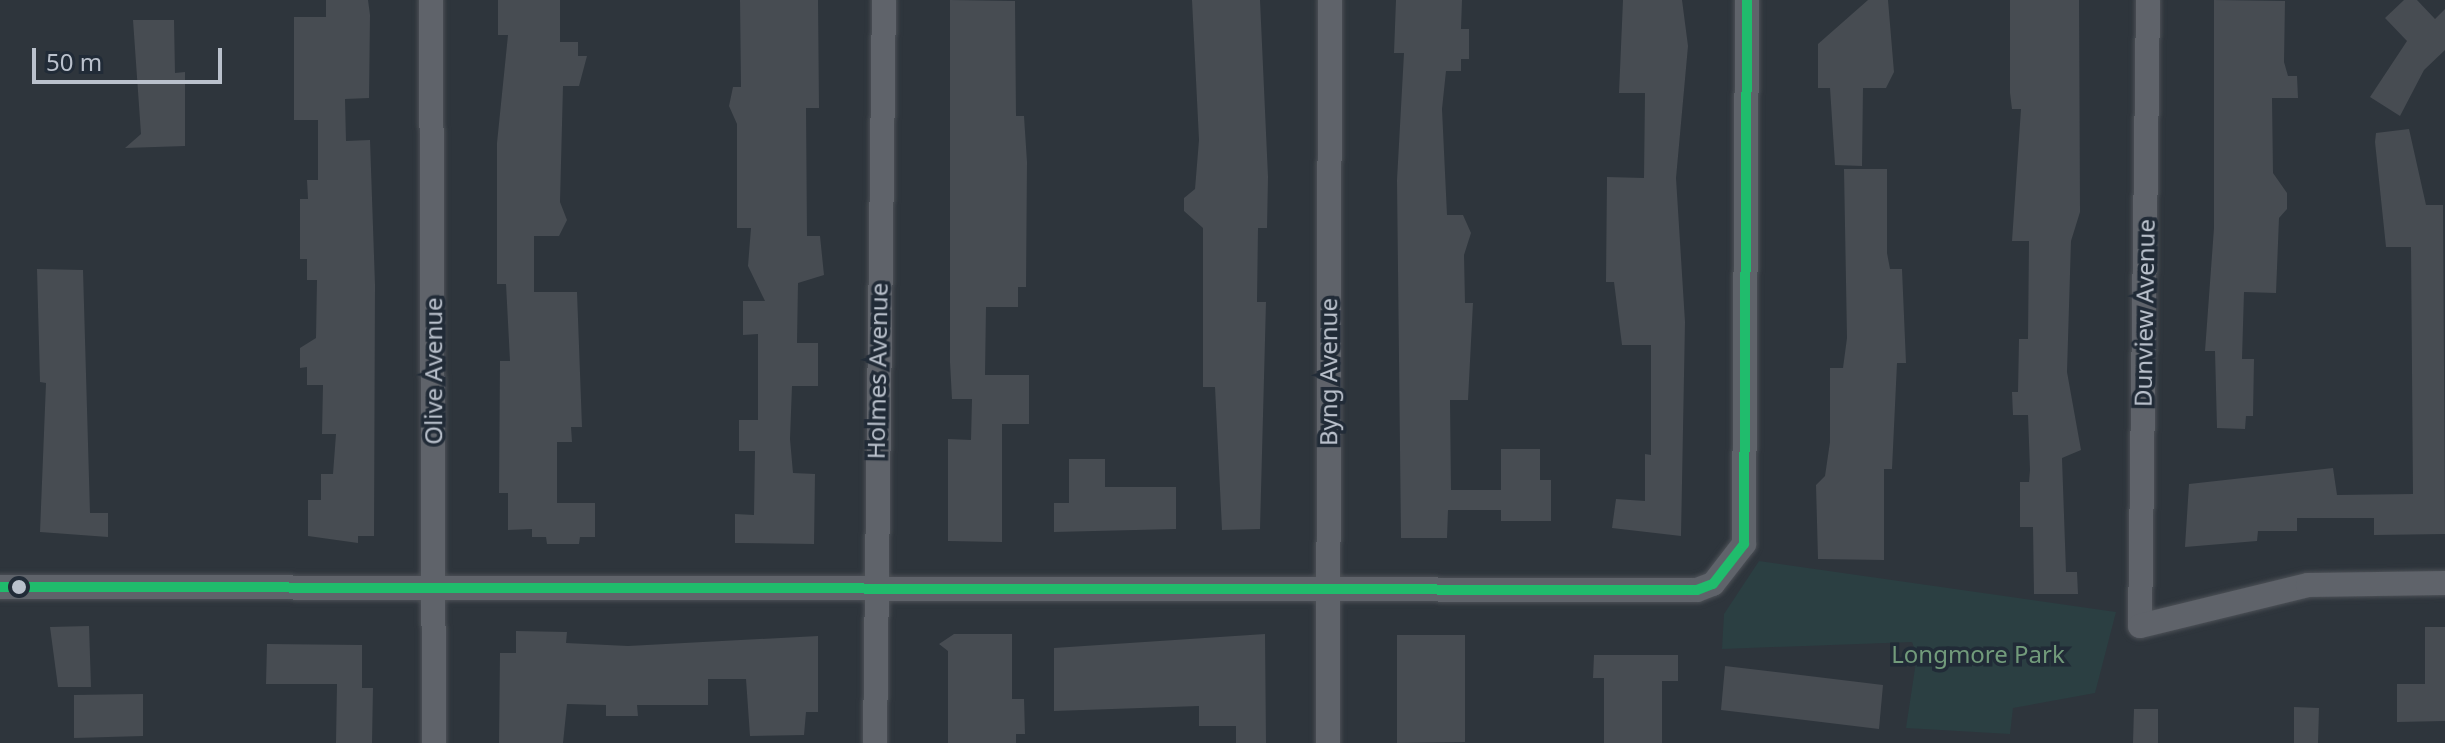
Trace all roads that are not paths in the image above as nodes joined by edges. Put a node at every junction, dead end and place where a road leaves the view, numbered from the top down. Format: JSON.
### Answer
{"nodes":[{"id":1,"x":431,"y":0,"type":"edge"},
{"id":2,"x":884,"y":0,"type":"edge"},
{"id":3,"x":1330,"y":0,"type":"edge"},
{"id":4,"x":1747,"y":0,"type":"edge"},
{"id":5,"x":2148,"y":0,"type":"edge"},
{"id":6,"x":2445,"y":583,"type":"edge"},
{"id":7,"x":435,"y":584,"type":"junction"},
{"id":8,"x":1327,"y":585,"type":"junction"},
{"id":9,"x":0,"y":587,"type":"edge"},
{"id":10,"x":873,"y":590,"type":"junction"},
{"id":11,"x":434,"y":743,"type":"edge"},
{"id":12,"x":875,"y":743,"type":"edge"},
{"id":13,"x":1328,"y":743,"type":"edge"}],
"edges":[{"from":1,"to":7,"type":"street","name":"Olive Avenue"},
{"from":2,"to":10,"type":"street","name":"Holmes Avenue"},
{"from":3,"to":8,"type":"street","name":"Byng Avenue"},
{"from":4,"to":8,"type":"street"},
{"from":5,"to":6,"type":"street","name":"Dunview Avenue"},
{"from":7,"to":9,"type":"street"},
{"from":7,"to":10,"type":"street"},
{"from":7,"to":11,"type":"street","name":"Olive Avenue"},
{"from":8,"to":10,"type":"street"},
{"from":8,"to":13,"type":"street","name":"Byng Avenue"},
{"from":10,"to":12,"type":"street","name":"Holmes Avenue"}]}
